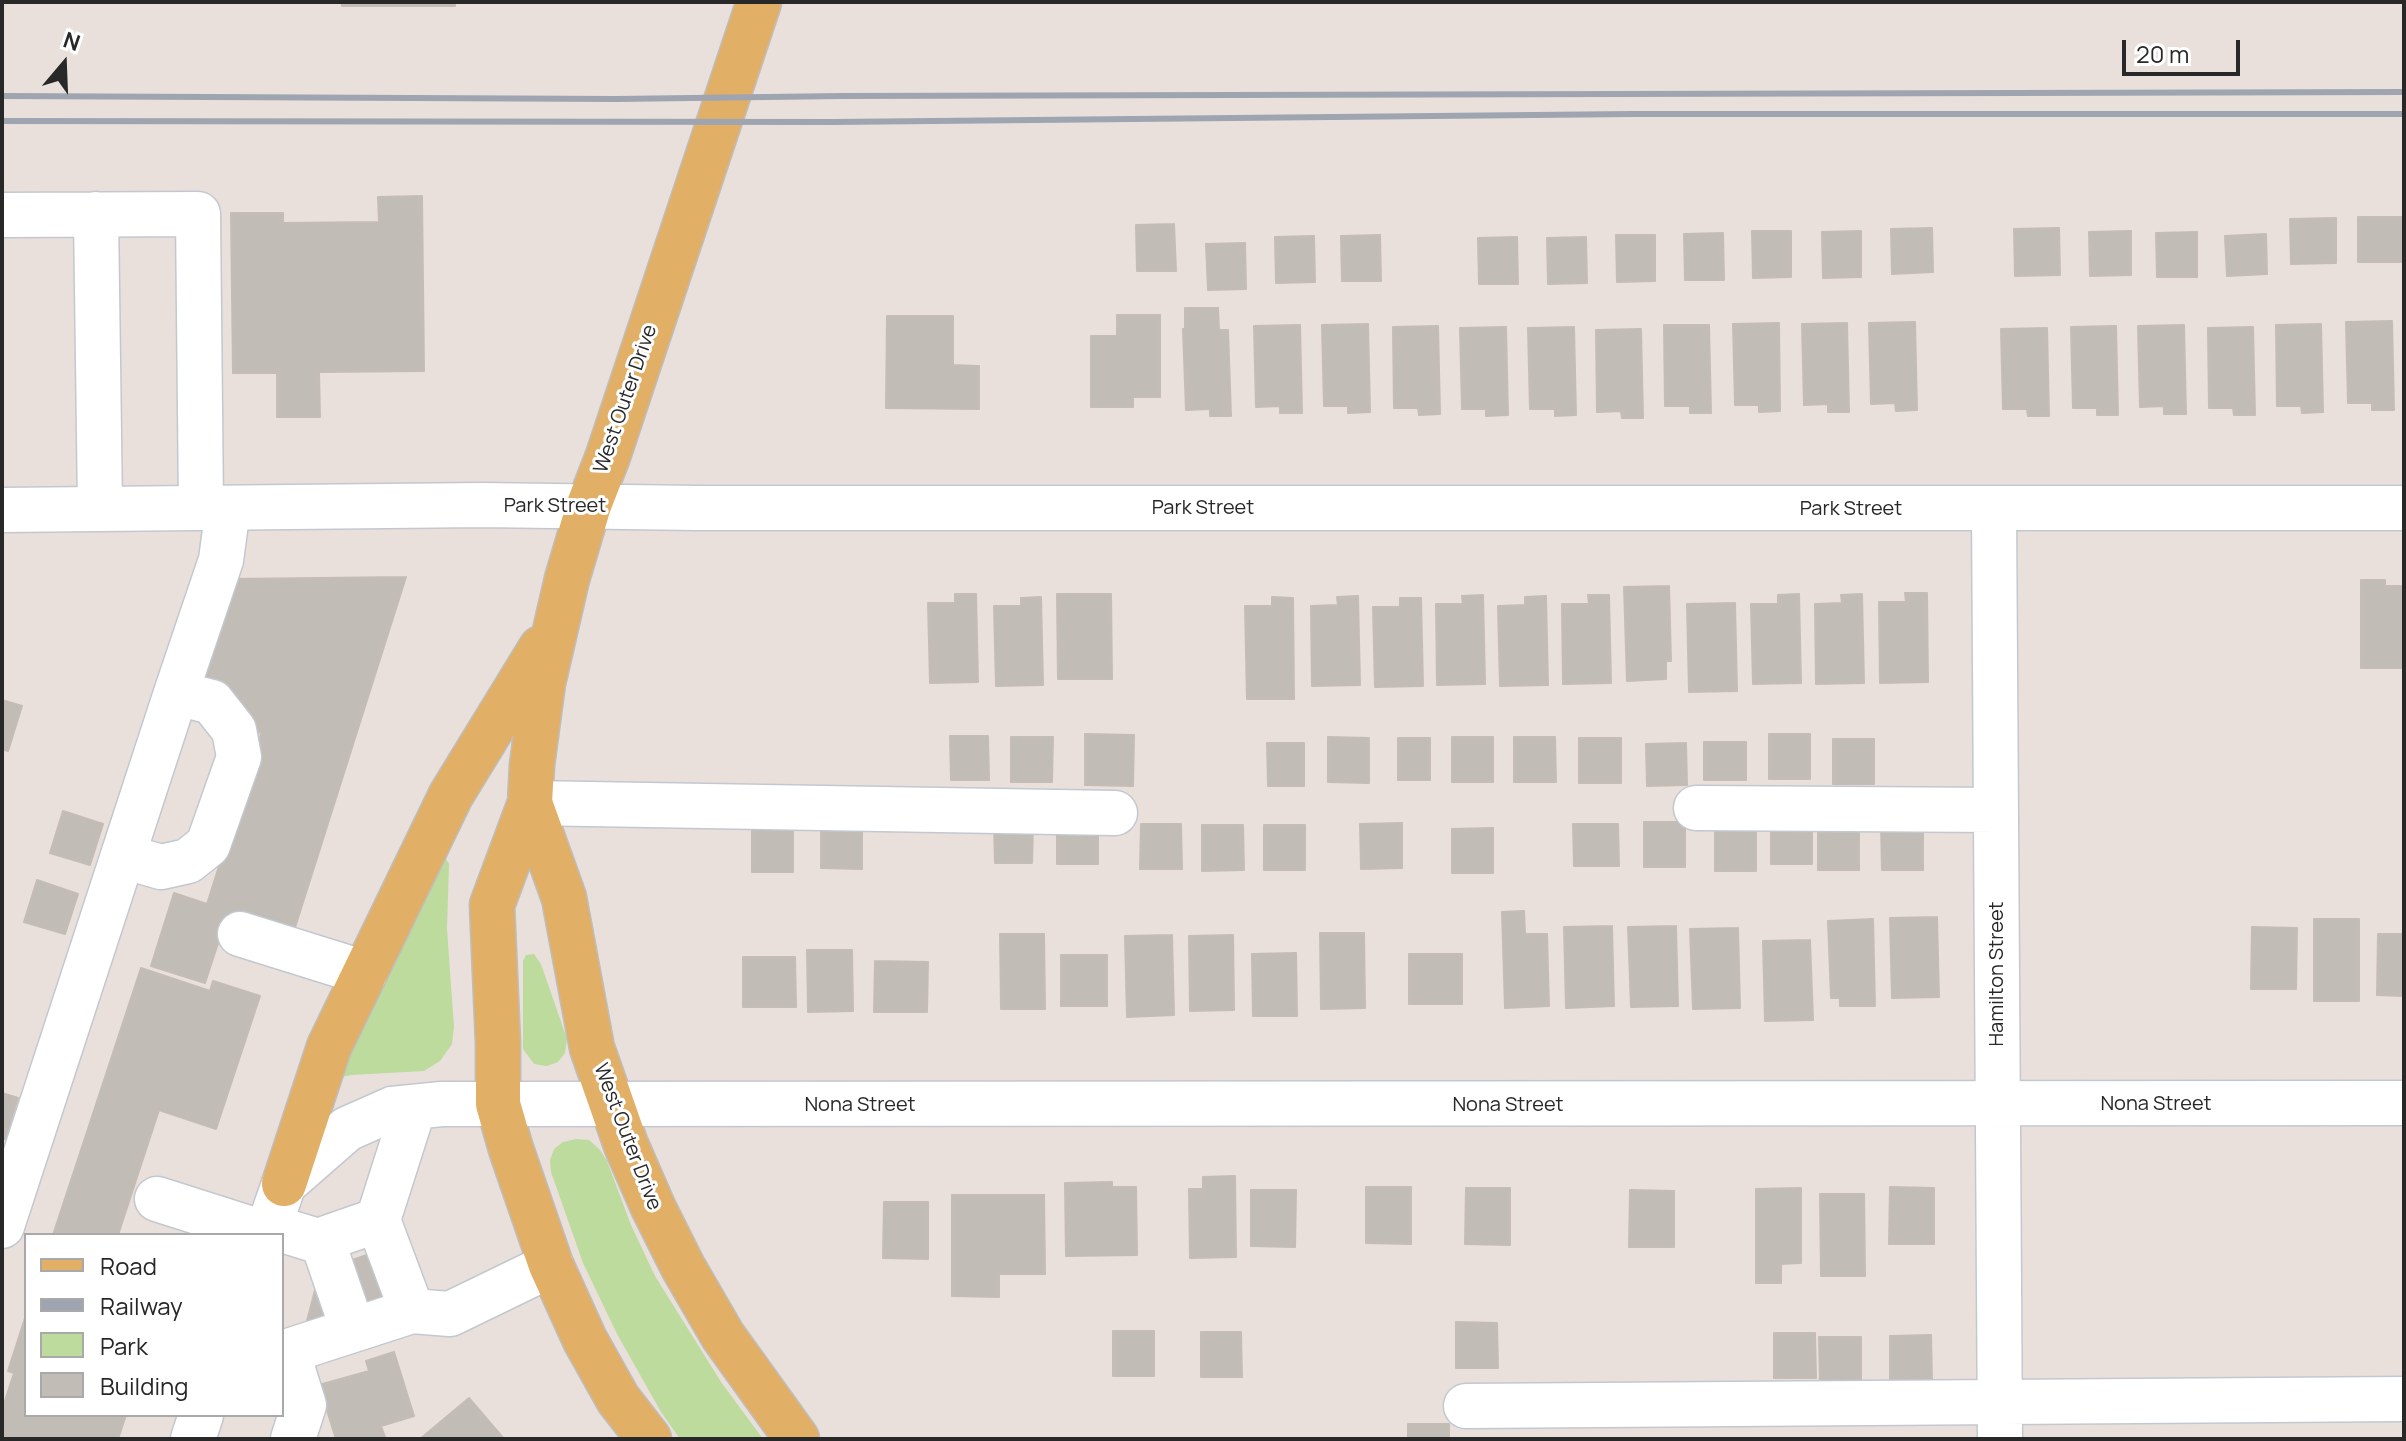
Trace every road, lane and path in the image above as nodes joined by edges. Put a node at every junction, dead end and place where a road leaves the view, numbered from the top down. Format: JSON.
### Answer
{"nodes":[{"id":1,"x":759,"y":2,"type":"edge"},
{"id":2,"x":96,"y":214,"type":"junction"},
{"id":3,"x":2,"y":215,"type":"edge"},
{"id":4,"x":589,"y":505,"type":"junction"},
{"id":5,"x":214,"y":508,"type":"junction"},
{"id":6,"x":2404,"y":508,"type":"edge"},
{"id":7,"x":100,"y":509,"type":"junction"},
{"id":8,"x":1994,"y":509,"type":"junction"},
{"id":9,"x":2,"y":510,"type":"edge"},
{"id":10,"x":555,"y":625,"type":"junction"},
{"id":11,"x":176,"y":693,"type":"junction"},
{"id":12,"x":530,"y":803,"type":"junction"},
{"id":13,"x":1696,"y":808,"type":"dead end"},
{"id":14,"x":1996,"y":810,"type":"junction"},
{"id":15,"x":1115,"y":813,"type":"dead end"},
{"id":16,"x":123,"y":856,"type":"junction"},
{"id":17,"x":240,"y":934,"type":"dead end"},
{"id":18,"x":365,"y":973,"type":"junction"},
{"id":19,"x":2404,"y":1103,"type":"edge"},
{"id":20,"x":498,"y":1104,"type":"junction"},
{"id":21,"x":612,"y":1105,"type":"junction"},
{"id":22,"x":1997,"y":1105,"type":"junction"},
{"id":23,"x":414,"y":1107,"type":"junction"},
{"id":24,"x":284,"y":1184,"type":"junction"},
{"id":25,"x":157,"y":1199,"type":"dead end"},
{"id":26,"x":378,"y":1220,"type":"junction"},
{"id":27,"x":2,"y":1226,"type":"edge"},
{"id":28,"x":267,"y":1232,"type":"edge"},
{"id":29,"x":284,"y":1235,"type":"edge"},
{"id":30,"x":322,"y":1240,"type":"junction"},
{"id":31,"x":551,"y":1265,"type":"junction"},
{"id":32,"x":412,"y":1311,"type":"junction"},
{"id":33,"x":353,"y":1330,"type":"junction"},
{"id":34,"x":284,"y":1352,"type":"edge"},
{"id":35,"x":2404,"y":1399,"type":"edge"},
{"id":36,"x":1466,"y":1406,"type":"dead end"},
{"id":37,"x":200,"y":1417,"type":"edge"},
{"id":38,"x":2000,"y":1420,"type":"edge"},
{"id":39,"x":193,"y":1439,"type":"edge"},
{"id":40,"x":293,"y":1439,"type":"edge"},
{"id":41,"x":649,"y":1439,"type":"edge"},
{"id":42,"x":797,"y":1439,"type":"edge"}],
"edges":[{"from":1,"to":4,"type":"main road","name":"West Outer Drive"},
{"from":2,"to":3,"type":"street"},
{"from":2,"to":5,"type":"street"},
{"from":2,"to":7,"type":"street"},
{"from":4,"to":5,"type":"street","name":"Park Street"},
{"from":4,"to":8,"type":"street","name":"Park Street"},
{"from":4,"to":10,"type":"main road","name":"West Outer Drive"},
{"from":5,"to":7,"type":"street","name":"Park Street"},
{"from":5,"to":11,"type":"street"},
{"from":6,"to":8,"type":"street","name":"Park Street"},
{"from":7,"to":9,"type":"street","name":"Park Street"},
{"from":8,"to":14,"type":"street","name":"Hamilton Street"},
{"from":10,"to":12,"type":"main road","name":"West Outer Drive"},
{"from":10,"to":18,"type":"main road"},
{"from":11,"to":16,"type":"street"},
{"from":11,"to":16,"type":"street"},
{"from":12,"to":15,"type":"street"},
{"from":12,"to":20,"type":"main road","name":"West Outer Drive"},
{"from":12,"to":21,"type":"main road","name":"West Outer Drive"},
{"from":13,"to":14,"type":"street"},
{"from":14,"to":22,"type":"street","name":"Hamilton Street"},
{"from":16,"to":27,"type":"street"},
{"from":17,"to":18,"type":"street"},
{"from":18,"to":24,"type":"main road"},
{"from":19,"to":22,"type":"street","name":"Nona Street"},
{"from":20,"to":21,"type":"street","name":"Nona Street"},
{"from":20,"to":23,"type":"street","name":"Nona Street"},
{"from":20,"to":31,"type":"main road","name":"West Outer Drive"},
{"from":21,"to":22,"type":"street","name":"Nona Street"},
{"from":21,"to":42,"type":"main road","name":"West Outer Drive"},
{"from":22,"to":38,"type":"street","name":"Hamilton Street"},
{"from":23,"to":24,"type":"street","name":"Nona Street"},
{"from":23,"to":26,"type":"street"},
{"from":24,"to":28,"type":"street"},
{"from":25,"to":28,"type":"street"},
{"from":26,"to":30,"type":"street"},
{"from":26,"to":32,"type":"street"},
{"from":29,"to":30,"type":"street"},
{"from":30,"to":33,"type":"street"},
{"from":31,"to":32,"type":"street"},
{"from":31,"to":41,"type":"main road","name":"West Outer Drive"},
{"from":32,"to":33,"type":"street"},
{"from":33,"to":34,"type":"street"},
{"from":34,"to":40,"type":"street"},
{"from":35,"to":38,"type":"street"},
{"from":36,"to":38,"type":"street"},
{"from":37,"to":39,"type":"street"}]}
